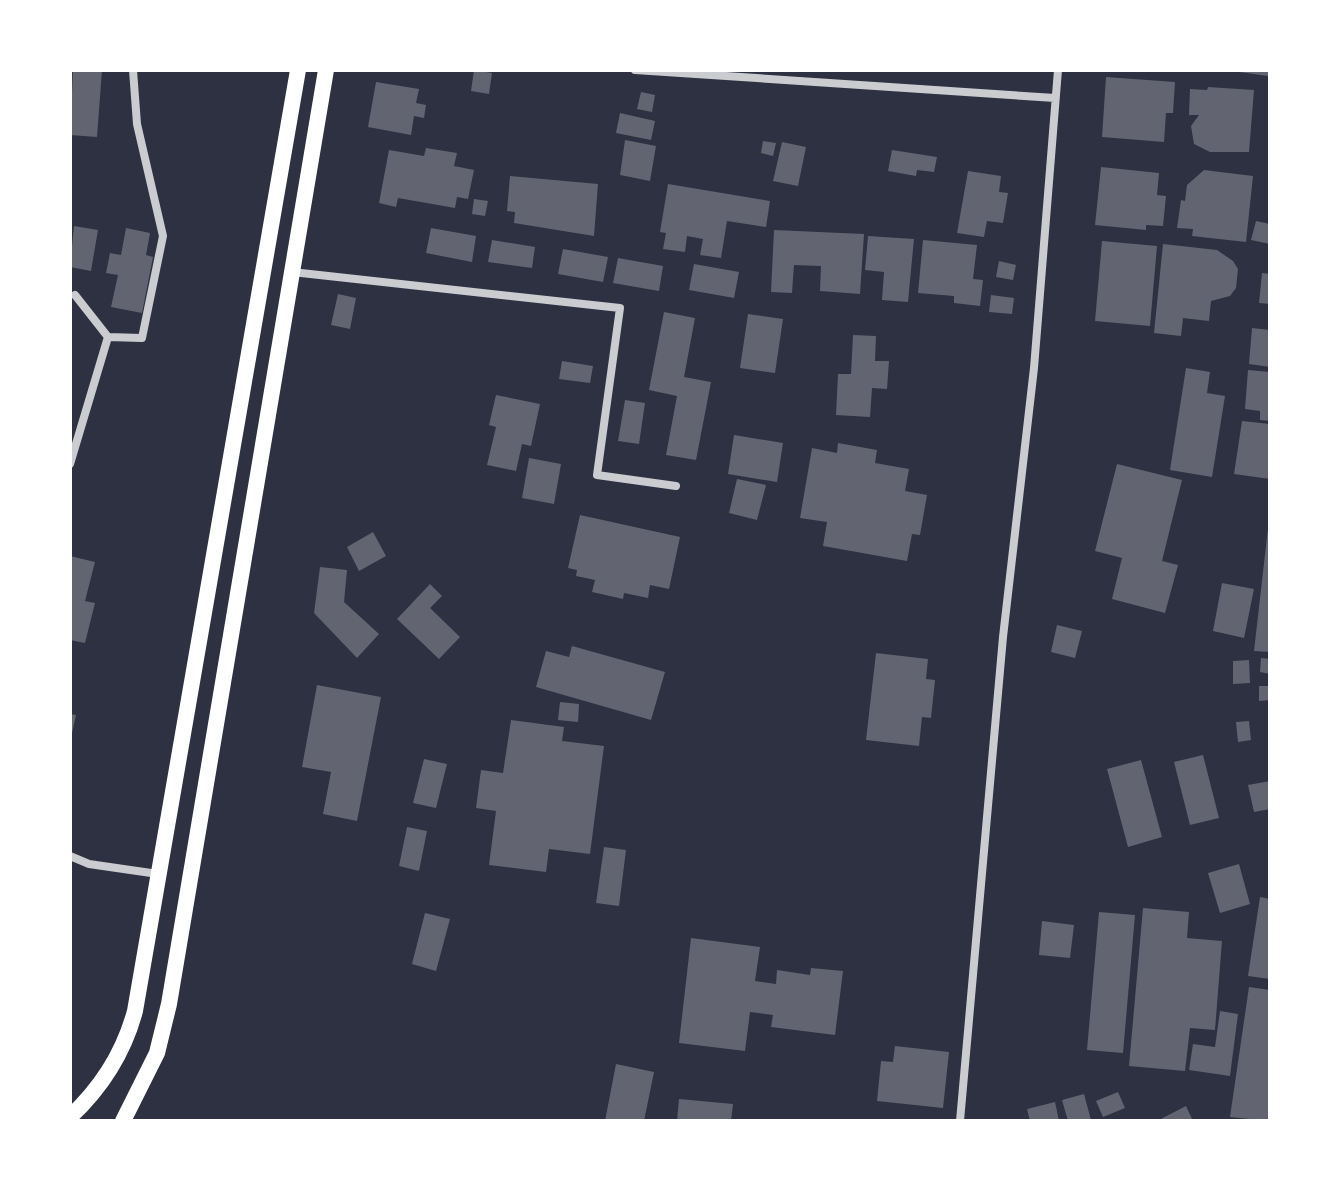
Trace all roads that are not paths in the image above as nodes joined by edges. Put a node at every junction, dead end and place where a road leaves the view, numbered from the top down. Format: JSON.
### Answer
{"nodes":[{"id":1,"x":133,"y":70,"type":"edge"},
{"id":2,"x":298,"y":70,"type":"edge"},
{"id":3,"x":326,"y":70,"type":"edge"},
{"id":4,"x":635,"y":70,"type":"edge"},
{"id":5,"x":1058,"y":70,"type":"edge"},
{"id":6,"x":1055,"y":98,"type":"junction"},
{"id":7,"x":292,"y":272,"type":"junction"},
{"id":8,"x":75,"y":295,"type":"dead end"},
{"id":9,"x":108,"y":337,"type":"junction"},
{"id":10,"x":70,"y":464,"type":"edge"},
{"id":11,"x":676,"y":486,"type":"dead end"},
{"id":12,"x":70,"y":856,"type":"edge"},
{"id":13,"x":159,"y":874,"type":"junction"},
{"id":14,"x":70,"y":1117,"type":"edge"},
{"id":15,"x":123,"y":1121,"type":"edge"},
{"id":16,"x":960,"y":1121,"type":"edge"}],
"edges":[{"from":1,"to":9,"type":"street"},
{"from":2,"to":13,"type":"main road"},
{"from":3,"to":7,"type":"main road"},
{"from":4,"to":6,"type":"street"},
{"from":5,"to":6,"type":"street"},
{"from":6,"to":16,"type":"street"},
{"from":7,"to":11,"type":"street"},
{"from":7,"to":15,"type":"main road"},
{"from":8,"to":9,"type":"street"},
{"from":9,"to":10,"type":"street"},
{"from":12,"to":13,"type":"street"},
{"from":13,"to":14,"type":"main road"}]}
